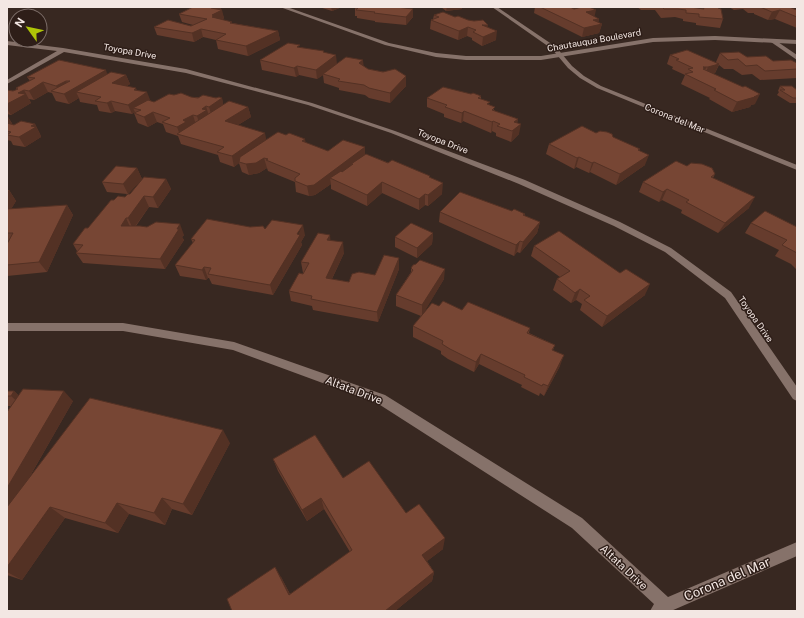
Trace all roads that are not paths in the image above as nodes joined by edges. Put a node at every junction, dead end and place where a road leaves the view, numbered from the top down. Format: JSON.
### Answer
{"nodes":[{"id":1,"x":282,"y":7,"type":"edge"},
{"id":2,"x":494,"y":7,"type":"edge"},
{"id":3,"x":773,"y":41,"type":"junction"},
{"id":4,"x":797,"y":42,"type":"edge"},
{"id":5,"x":7,"y":43,"type":"edge"},
{"id":6,"x":63,"y":50,"type":"junction"},
{"id":7,"x":562,"y":56,"type":"junction"},
{"id":8,"x":797,"y":58,"type":"edge"},
{"id":9,"x":7,"y":82,"type":"edge"},
{"id":10,"x":797,"y":168,"type":"edge"},
{"id":11,"x":7,"y":327,"type":"edge"},
{"id":12,"x":797,"y":396,"type":"edge"},
{"id":13,"x":797,"y":549,"type":"edge"},
{"id":14,"x":662,"y":608,"type":"edge"}],
"edges":[{"from":1,"to":7,"type":"street","name":"Chautauqua Boulevard"},
{"from":2,"to":7,"type":"street","name":"Corona del Mar"},
{"from":3,"to":4,"type":"street","name":"Chautauqua Boulevard"},
{"from":3,"to":7,"type":"street","name":"Chautauqua Boulevard"},
{"from":3,"to":8,"type":"street"},
{"from":5,"to":6,"type":"street","name":"Toyopa Drive"},
{"from":6,"to":9,"type":"street"},
{"from":6,"to":12,"type":"street","name":"Toyopa Drive"},
{"from":7,"to":10,"type":"street","name":"Corona del Mar"},
{"from":11,"to":14,"type":"street","name":"Altata Drive"},
{"from":13,"to":14,"type":"street","name":"Corona del Mar"}]}
